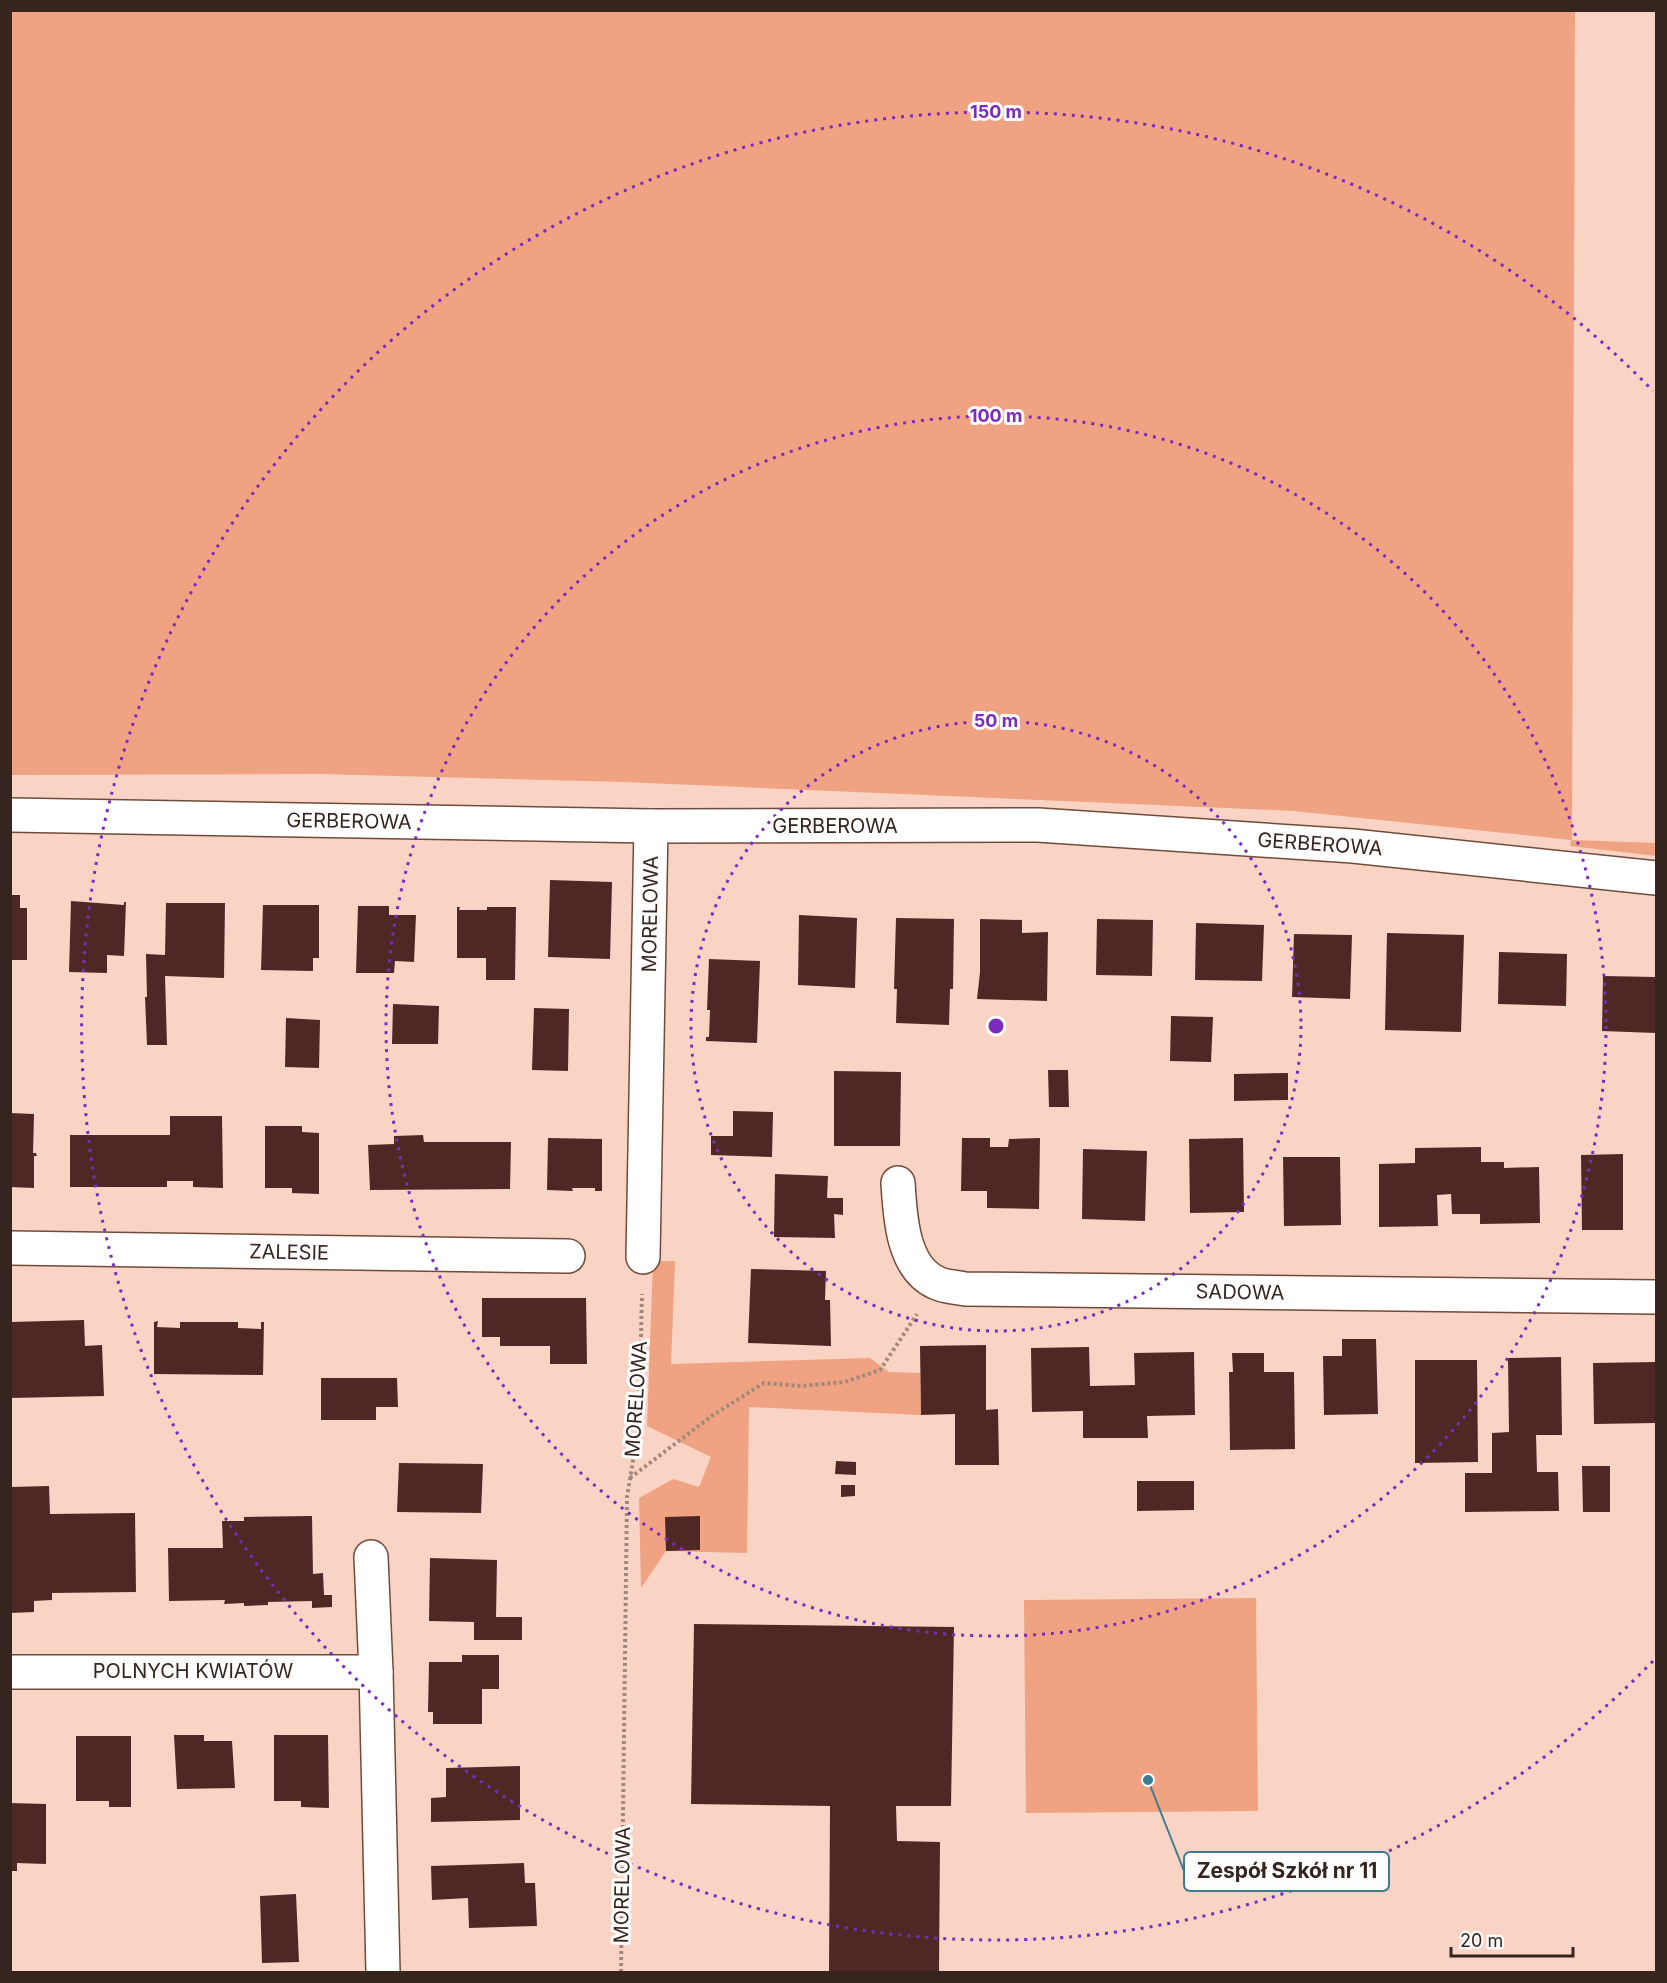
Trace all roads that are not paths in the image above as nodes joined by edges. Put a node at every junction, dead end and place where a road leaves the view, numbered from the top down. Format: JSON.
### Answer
{"nodes":[{"id":1,"x":10,"y":815,"type":"edge"},
{"id":2,"x":651,"y":826,"type":"junction"},
{"id":3,"x":1656,"y":878,"type":"edge"},
{"id":4,"x":898,"y":1183,"type":"dead end"},
{"id":5,"x":10,"y":1248,"type":"edge"},
{"id":6,"x":568,"y":1256,"type":"dead end"},
{"id":7,"x":643,"y":1257,"type":"road end"},
{"id":8,"x":1656,"y":1297,"type":"edge"},
{"id":9,"x":371,"y":1557,"type":"dead end"},
{"id":10,"x":10,"y":1672,"type":"edge"},
{"id":11,"x":376,"y":1672,"type":"junction"},
{"id":12,"x":383,"y":1972,"type":"edge"}],
"edges":[{"from":1,"to":2,"type":"street","name":"GERBEROWA"},
{"from":2,"to":3,"type":"street","name":"GERBEROWA"},
{"from":2,"to":7,"type":"street","name":"MORELOWA"},
{"from":4,"to":8,"type":"street","name":"SADOWA"},
{"from":5,"to":6,"type":"street","name":"ZALESIE"},
{"from":9,"to":11,"type":"street"},
{"from":10,"to":11,"type":"street","name":"POLNYCH KWIATÓW"},
{"from":11,"to":12,"type":"street"}]}
